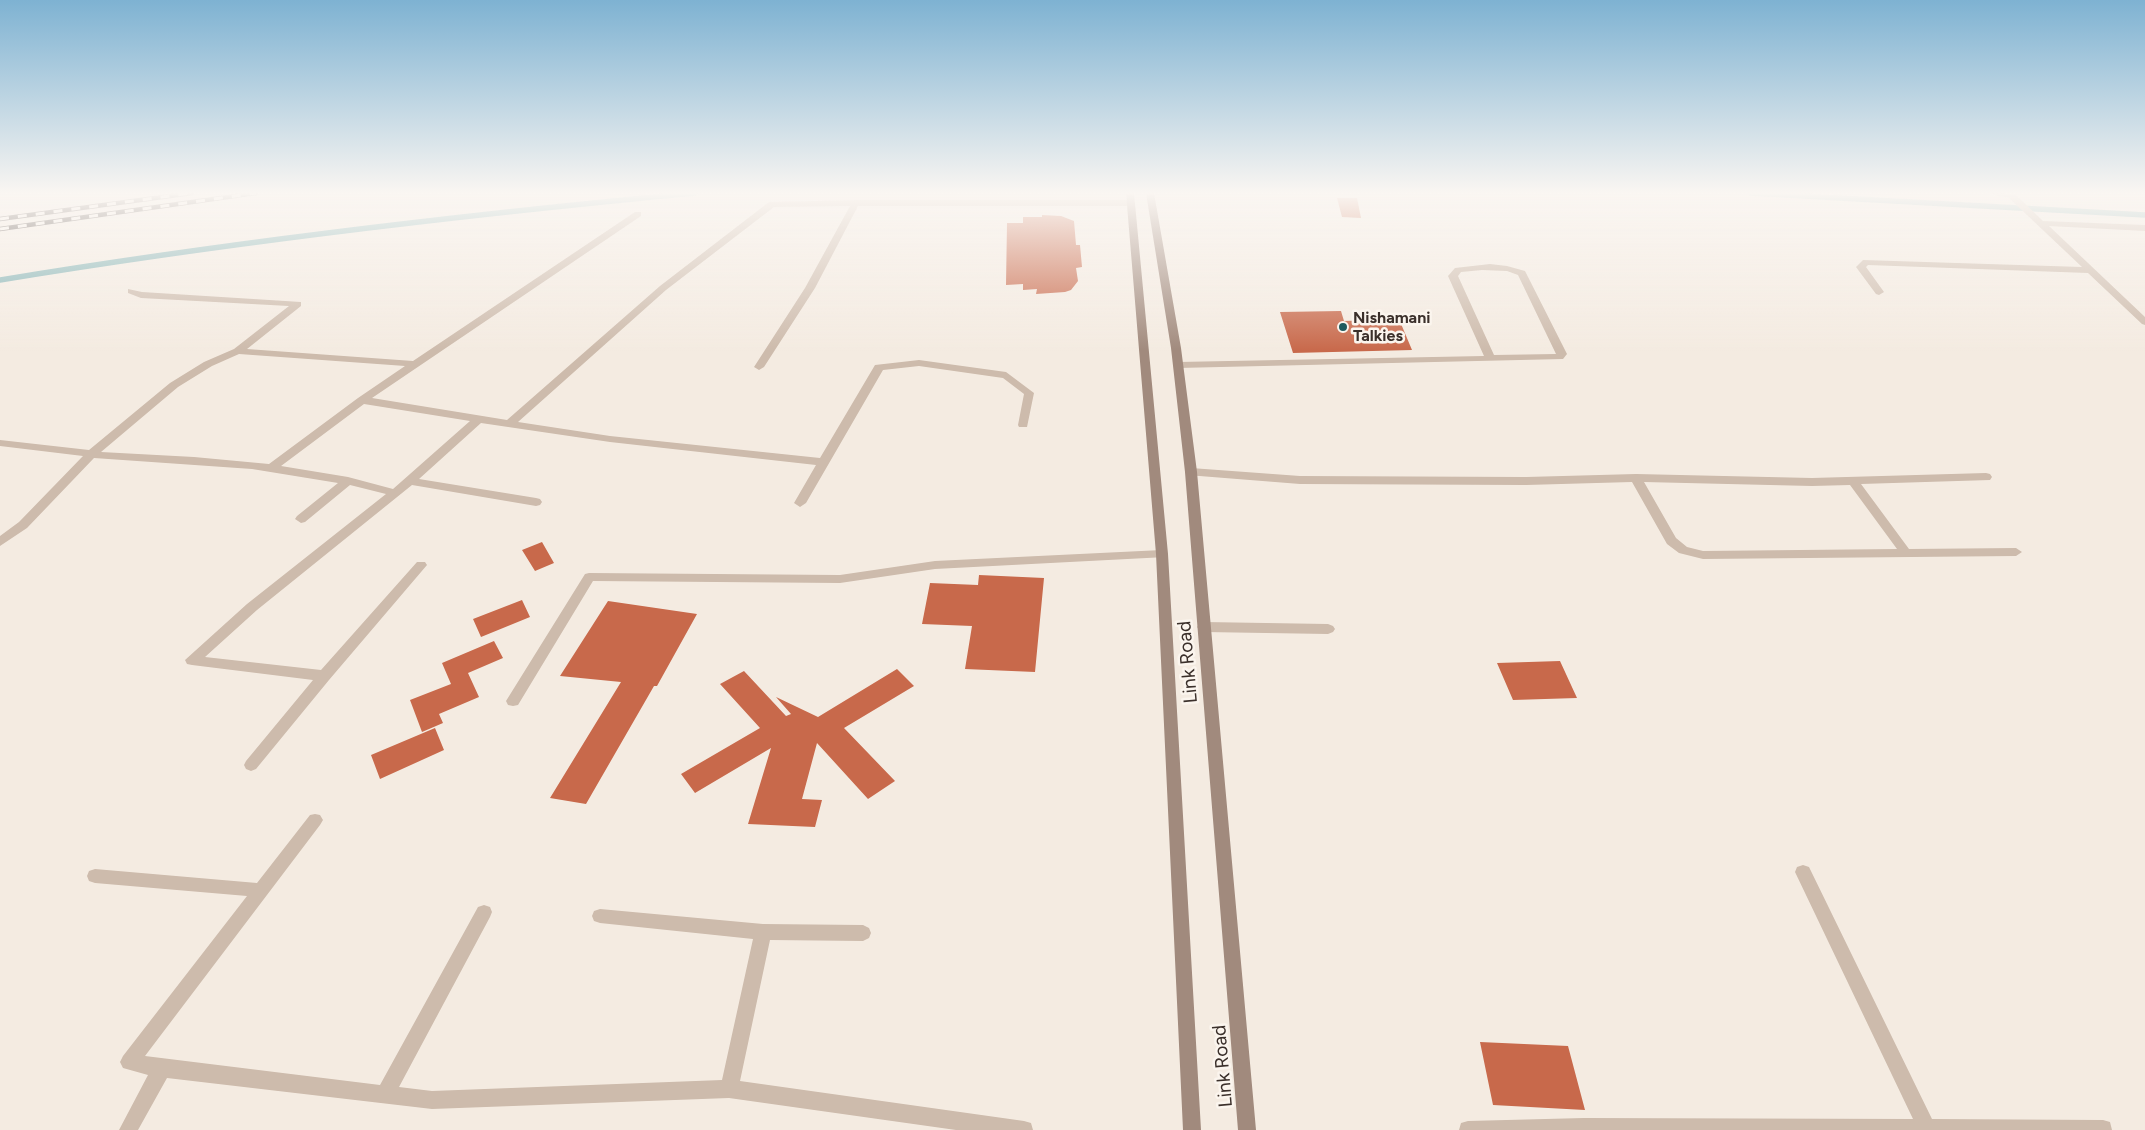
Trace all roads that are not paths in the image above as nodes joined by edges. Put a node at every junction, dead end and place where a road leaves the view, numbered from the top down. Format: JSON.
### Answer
{"nodes":[{"id":1,"x":590,"y":246,"type":"edge"},
{"id":2,"x":718,"y":246,"type":"edge"},
{"id":3,"x":833,"y":246,"type":"edge"},
{"id":4,"x":1135,"y":246,"type":"edge"},
{"id":5,"x":1159,"y":246,"type":"edge"},
{"id":6,"x":2064,"y":246,"type":"edge"},
{"id":7,"x":2089,"y":270,"type":"junction"},
{"id":8,"x":131,"y":291,"type":"dead end"},
{"id":9,"x":1879,"y":292,"type":"dead end"},
{"id":10,"x":2144,"y":321,"type":"edge"},
{"id":11,"x":238,"y":351,"type":"junction"},
{"id":12,"x":1491,"y":358,"type":"junction"},
{"id":13,"x":413,"y":364,"type":"junction"},
{"id":14,"x":1178,"y":365,"type":"junction"},
{"id":15,"x":759,"y":367,"type":"dead end"},
{"id":16,"x":362,"y":400,"type":"junction"},
{"id":17,"x":479,"y":419,"type":"junction"},
{"id":18,"x":509,"y":424,"type":"junction"},
{"id":19,"x":1023,"y":425,"type":"dead end"},
{"id":20,"x":0,"y":443,"type":"edge"},
{"id":21,"x":91,"y":454,"type":"junction"},
{"id":22,"x":823,"y":462,"type":"junction"},
{"id":23,"x":271,"y":468,"type":"junction"},
{"id":24,"x":1191,"y":472,"type":"junction"},
{"id":25,"x":1986,"y":477,"type":"dead end"},
{"id":26,"x":1636,"y":478,"type":"junction"},
{"id":27,"x":348,"y":481,"type":"junction"},
{"id":28,"x":410,"y":481,"type":"junction"},
{"id":29,"x":1853,"y":481,"type":"junction"},
{"id":30,"x":395,"y":493,"type":"junction"},
{"id":31,"x":536,"y":502,"type":"dead end"},
{"id":32,"x":800,"y":503,"type":"dead end"},
{"id":33,"x":301,"y":519,"type":"dead end"},
{"id":34,"x":0,"y":542,"type":"edge"},
{"id":35,"x":2016,"y":552,"type":"dead end"},
{"id":36,"x":1906,"y":553,"type":"junction"},
{"id":37,"x":1162,"y":554,"type":"junction"},
{"id":38,"x":421,"y":565,"type":"dead end"},
{"id":39,"x":1204,"y":627,"type":"junction"},
{"id":40,"x":1328,"y":630,"type":"dead end"},
{"id":41,"x":324,"y":676,"type":"junction"},
{"id":42,"x":513,"y":701,"type":"dead end"},
{"id":43,"x":250,"y":765,"type":"dead end"},
{"id":44,"x":315,"y":820,"type":"dead end"},
{"id":45,"x":1803,"y":872,"type":"dead end"},
{"id":46,"x":95,"y":876,"type":"dead end"},
{"id":47,"x":261,"y":890,"type":"junction"},
{"id":48,"x":484,"y":912,"type":"dead end"},
{"id":49,"x":600,"y":916,"type":"dead end"},
{"id":50,"x":763,"y":932,"type":"junction"},
{"id":51,"x":863,"y":933,"type":"dead end"},
{"id":52,"x":162,"y":1068,"type":"junction"},
{"id":53,"x":729,"y":1089,"type":"junction"},
{"id":54,"x":385,"y":1094,"type":"junction"},
{"id":55,"x":1927,"y":1128,"type":"junction"},
{"id":56,"x":2103,"y":1128,"type":"dead end"},
{"id":57,"x":128,"y":1130,"type":"edge"},
{"id":58,"x":1024,"y":1130,"type":"edge"},
{"id":59,"x":1192,"y":1130,"type":"edge"},
{"id":60,"x":1247,"y":1130,"type":"edge"},
{"id":61,"x":1468,"y":1130,"type":"edge"}],
"edges":[{"from":1,"to":13,"type":"street"},
{"from":2,"to":18,"type":"street"},
{"from":3,"to":15,"type":"street"},
{"from":4,"to":37,"type":"main road","name":"Link Road"},
{"from":5,"to":14,"type":"main road","name":"Link Road"},
{"from":6,"to":7,"type":"street"},
{"from":7,"to":9,"type":"street"},
{"from":7,"to":10,"type":"street"},
{"from":8,"to":11,"type":"street"},
{"from":11,"to":13,"type":"street"},
{"from":11,"to":21,"type":"street"},
{"from":12,"to":12,"type":"street"},
{"from":12,"to":14,"type":"street"},
{"from":13,"to":16,"type":"street"},
{"from":14,"to":24,"type":"main road","name":"Link Road"},
{"from":16,"to":17,"type":"street"},
{"from":16,"to":23,"type":"street"},
{"from":17,"to":18,"type":"street"},
{"from":17,"to":28,"type":"street"},
{"from":18,"to":22,"type":"street"},
{"from":19,"to":22,"type":"street"},
{"from":20,"to":21,"type":"street"},
{"from":21,"to":23,"type":"street"},
{"from":21,"to":34,"type":"street"},
{"from":22,"to":32,"type":"street"},
{"from":23,"to":27,"type":"street"},
{"from":24,"to":26,"type":"street"},
{"from":24,"to":39,"type":"main road","name":"Link Road"},
{"from":25,"to":29,"type":"street"},
{"from":26,"to":29,"type":"street"},
{"from":26,"to":36,"type":"street"},
{"from":27,"to":30,"type":"street"},
{"from":27,"to":33,"type":"street"},
{"from":28,"to":30,"type":"street"},
{"from":28,"to":31,"type":"street"},
{"from":29,"to":36,"type":"street"},
{"from":30,"to":41,"type":"street"},
{"from":35,"to":36,"type":"street"},
{"from":37,"to":42,"type":"street"},
{"from":37,"to":59,"type":"main road","name":"Link Road"},
{"from":38,"to":41,"type":"street"},
{"from":39,"to":40,"type":"street"},
{"from":39,"to":60,"type":"main road","name":"Link Road"},
{"from":41,"to":43,"type":"street"},
{"from":44,"to":47,"type":"street"},
{"from":45,"to":55,"type":"street"},
{"from":46,"to":47,"type":"street"},
{"from":47,"to":52,"type":"street"},
{"from":48,"to":54,"type":"street"},
{"from":49,"to":50,"type":"street"},
{"from":50,"to":51,"type":"street"},
{"from":50,"to":53,"type":"street"},
{"from":52,"to":54,"type":"street"},
{"from":52,"to":57,"type":"street"},
{"from":53,"to":54,"type":"street"},
{"from":53,"to":58,"type":"street"},
{"from":55,"to":56,"type":"street"},
{"from":55,"to":61,"type":"street"}]}
